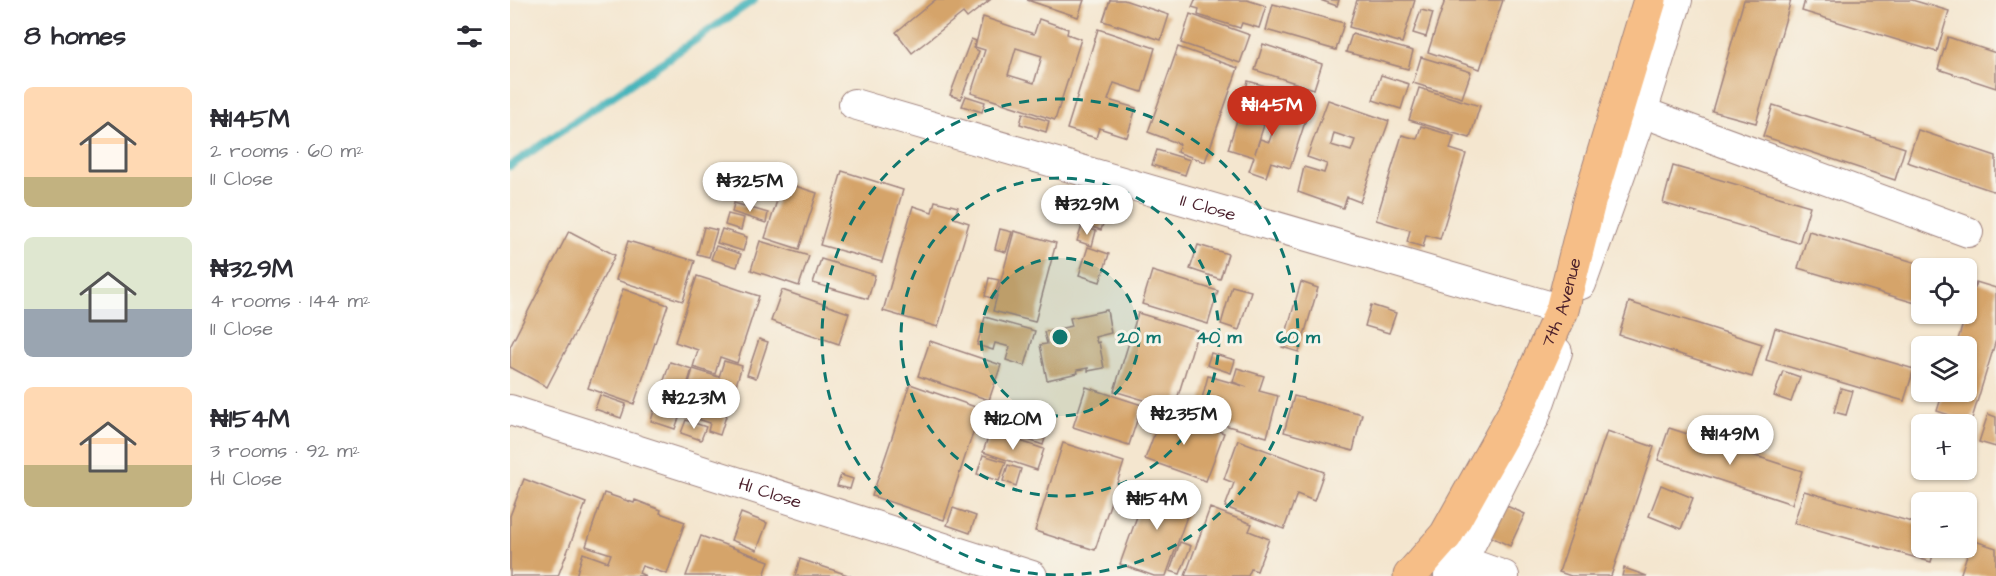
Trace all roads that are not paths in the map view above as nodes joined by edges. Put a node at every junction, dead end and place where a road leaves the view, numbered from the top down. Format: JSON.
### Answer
{"nodes":[{"id":1,"x":1650,"y":0,"type":"edge"},
{"id":2,"x":1677,"y":0,"type":"edge"},
{"id":3,"x":854,"y":104,"type":"dead end"},
{"id":4,"x":1642,"y":112,"type":"junction"},
{"id":5,"x":1968,"y":232,"type":"dead end"},
{"id":6,"x":1562,"y":310,"type":"junction"},
{"id":7,"x":510,"y":410,"type":"edge"},
{"id":8,"x":1455,"y":568,"type":"edge"},
{"id":9,"x":1032,"y":576,"type":"edge"},
{"id":10,"x":1410,"y":576,"type":"edge"},
{"id":11,"x":1504,"y":576,"type":"edge"}],
"edges":[{"from":1,"to":6,"type":"main road","name":"7th Avenue"},
{"from":2,"to":4,"type":"street"},
{"from":3,"to":6,"type":"street","name":"I1 Close"},
{"from":4,"to":5,"type":"street"},
{"from":4,"to":8,"type":"street"},
{"from":6,"to":10,"type":"main road","name":"7th Avenue"},
{"from":7,"to":9,"type":"street","name":"H1 Close"},
{"from":8,"to":11,"type":"street"}]}
